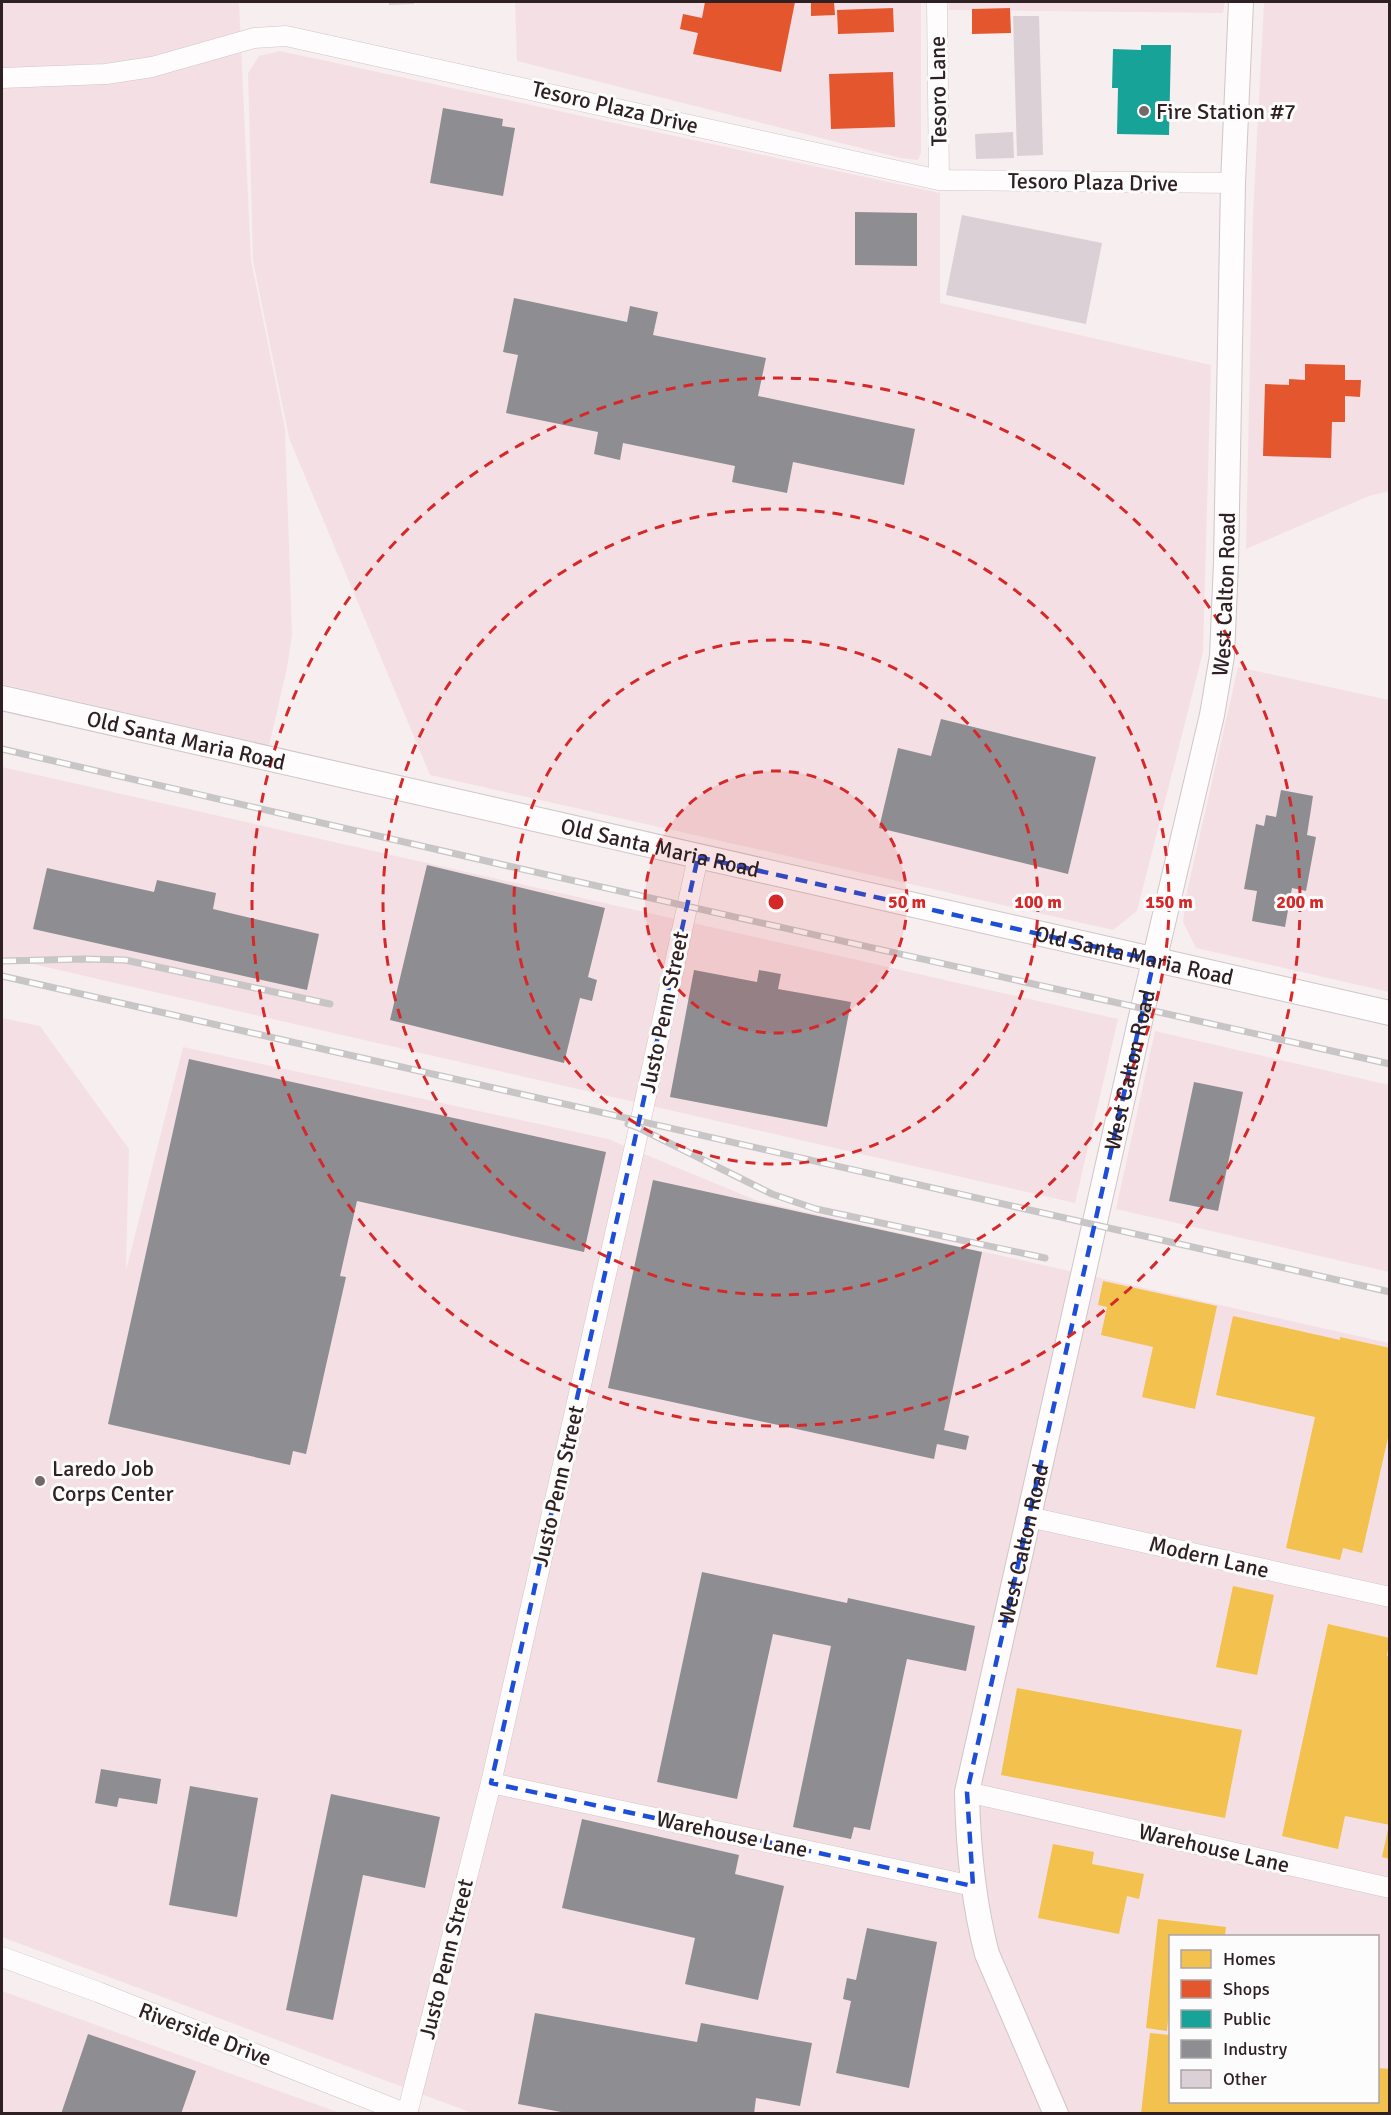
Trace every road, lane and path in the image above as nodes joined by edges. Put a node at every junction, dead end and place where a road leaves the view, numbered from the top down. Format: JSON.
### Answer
{"nodes":[{"id":1,"x":937,"y":2,"type":"edge"},
{"id":2,"x":1241,"y":2,"type":"edge"},
{"id":3,"x":2,"y":78,"type":"edge"},
{"id":4,"x":939,"y":180,"type":"junction"},
{"id":5,"x":1233,"y":183,"type":"junction"},
{"id":6,"x":2,"y":698,"type":"edge"},
{"id":7,"x":698,"y":857,"type":"junction"},
{"id":8,"x":1154,"y":960,"type":"junction"},
{"id":9,"x":1389,"y":1013,"type":"edge"},
{"id":10,"x":1029,"y":1517,"type":"junction"},
{"id":11,"x":1389,"y":1597,"type":"edge"},
{"id":12,"x":491,"y":1783,"type":"junction"},
{"id":13,"x":967,"y":1792,"type":"junction"},
{"id":14,"x":973,"y":1886,"type":"junction"},
{"id":15,"x":1389,"y":1888,"type":"edge"},
{"id":16,"x":2,"y":1957,"type":"edge"},
{"id":17,"x":407,"y":2113,"type":"edge"},
{"id":18,"x":1056,"y":2114,"type":"edge"}],
"edges":[{"from":1,"to":4,"type":"street","name":"Tesoro Lane"},
{"from":2,"to":5,"type":"main road","name":"West Calton Road"},
{"from":3,"to":4,"type":"street","name":"Tesoro Plaza Drive"},
{"from":4,"to":5,"type":"street","name":"Tesoro Plaza Drive"},
{"from":5,"to":8,"type":"main road","name":"West Calton Road"},
{"from":6,"to":7,"type":"main road","name":"Old Santa Maria Road"},
{"from":7,"to":8,"type":"main road","name":"Old Santa Maria Road"},
{"from":7,"to":12,"type":"street","name":"Justo Penn Street"},
{"from":8,"to":9,"type":"main road","name":"Old Santa Maria Road"},
{"from":8,"to":10,"type":"main road","name":"West Calton Road"},
{"from":10,"to":11,"type":"street","name":"Modern Lane"},
{"from":10,"to":13,"type":"main road","name":"West Calton Road"},
{"from":12,"to":14,"type":"street","name":"Warehouse Lane"},
{"from":12,"to":17,"type":"street","name":"Justo Penn Street"},
{"from":13,"to":14,"type":"main road","name":"West Calton Road"},
{"from":13,"to":15,"type":"street","name":"Warehouse Lane"},
{"from":14,"to":18,"type":"main road","name":"West Calton Road"},
{"from":16,"to":17,"type":"street","name":"Riverside Drive"}]}
